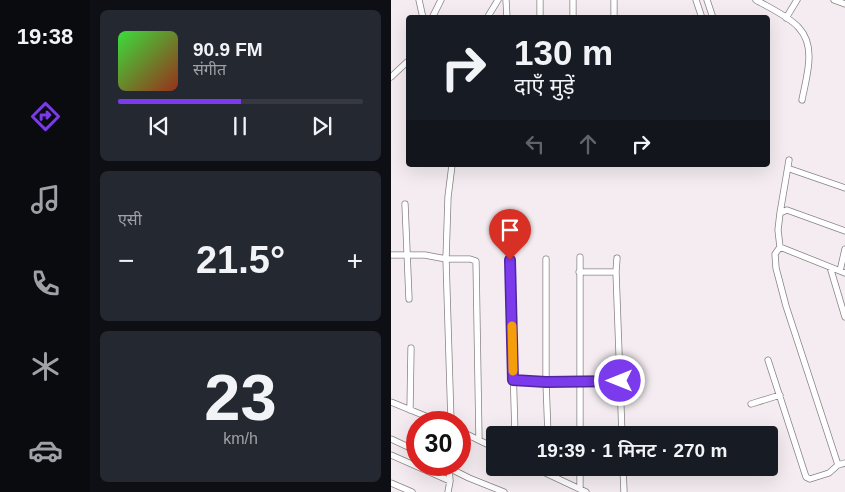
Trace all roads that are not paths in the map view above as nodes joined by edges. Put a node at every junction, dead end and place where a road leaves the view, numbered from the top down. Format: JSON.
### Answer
{"nodes":[{"id":1,"x":419,"y":0,"type":"edge"},
{"id":2,"x":441,"y":0,"type":"edge"},
{"id":3,"x":498,"y":0,"type":"edge"},
{"id":4,"x":506,"y":0,"type":"edge"},
{"id":5,"x":540,"y":0,"type":"edge"},
{"id":6,"x":573,"y":0,"type":"edge"},
{"id":7,"x":614,"y":0,"type":"edge"},
{"id":8,"x":696,"y":0,"type":"edge"},
{"id":9,"x":707,"y":0,"type":"edge"},
{"id":10,"x":756,"y":0,"type":"edge"},
{"id":11,"x":797,"y":0,"type":"edge"},
{"id":12,"x":834,"y":0,"type":"edge"},
{"id":13,"x":845,"y":4,"type":"edge"},
{"id":14,"x":423,"y":15,"type":"edge"},
{"id":15,"x":434,"y":15,"type":"edge"},
{"id":16,"x":489,"y":15,"type":"edge"},
{"id":17,"x":507,"y":15,"type":"edge"},
{"id":18,"x":540,"y":15,"type":"edge"},
{"id":19,"x":573,"y":15,"type":"edge"},
{"id":20,"x":614,"y":15,"type":"edge"},
{"id":21,"x":701,"y":15,"type":"edge"},
{"id":22,"x":712,"y":15,"type":"edge"},
{"id":23,"x":786,"y":18,"type":"junction"},
{"id":24,"x":406,"y":64,"type":"edge"},
{"id":25,"x":391,"y":77,"type":"edge"},
{"id":26,"x":802,"y":100,"type":"dead end"},
{"id":27,"x":789,"y":160,"type":"dead end"},
{"id":28,"x":452,"y":167,"type":"edge"},
{"id":29,"x":790,"y":169,"type":"dead end"},
{"id":30,"x":845,"y":188,"type":"edge"},
{"id":31,"x":405,"y":204,"type":"dead end"},
{"id":32,"x":780,"y":213,"type":"junction"},
{"id":33,"x":845,"y":222,"type":"edge"},
{"id":34,"x":843,"y":230,"type":"edge"},
{"id":35,"x":779,"y":247,"type":"junction"},
{"id":36,"x":845,"y":249,"type":"edge"},
{"id":37,"x":391,"y":255,"type":"edge"},
{"id":38,"x":408,"y":255,"type":"junction"},
{"id":39,"x":580,"y":257,"type":"dead end"},
{"id":40,"x":617,"y":258,"type":"dead end"},
{"id":41,"x":446,"y":259,"type":"junction"},
{"id":42,"x":546,"y":259,"type":"dead end"},
{"id":43,"x":510,"y":260,"type":"dead end"},
{"id":44,"x":830,"y":267,"type":"junction"},
{"id":45,"x":579,"y":272,"type":"junction"},
{"id":46,"x":616,"y":272,"type":"junction"},
{"id":47,"x":843,"y":272,"type":"edge"},
{"id":48,"x":409,"y":300,"type":"dead end"},
{"id":49,"x":845,"y":317,"type":"edge"},
{"id":50,"x":411,"y":348,"type":"dead end"},
{"id":51,"x":768,"y":360,"type":"dead end"},
{"id":52,"x":513,"y":380,"type":"junction"},
{"id":53,"x":579,"y":381,"type":"junction"},
{"id":54,"x":620,"y":381,"type":"junction"},
{"id":55,"x":546,"y":382,"type":"junction"},
{"id":56,"x":780,"y":395,"type":"junction"},
{"id":57,"x":391,"y":402,"type":"edge"},
{"id":58,"x":751,"y":404,"type":"dead end"},
{"id":59,"x":410,"y":410,"type":"joint"},
{"id":60,"x":451,"y":411,"type":"edge"},
{"id":61,"x":515,"y":426,"type":"edge"},
{"id":62,"x":548,"y":426,"type":"edge"},
{"id":63,"x":580,"y":426,"type":"edge"},
{"id":64,"x":622,"y":426,"type":"edge"},
{"id":65,"x":471,"y":436,"type":"edge"},
{"id":66,"x":391,"y":439,"type":"edge"},
{"id":67,"x":479,"y":440,"type":"junction"},
{"id":68,"x":486,"y":444,"type":"edge"},
{"id":69,"x":406,"y":446,"type":"edge"},
{"id":70,"x":391,"y":455,"type":"edge"},
{"id":71,"x":845,"y":463,"type":"edge"},
{"id":72,"x":838,"y":465,"type":"junction"},
{"id":73,"x":449,"y":476,"type":"edge"},
{"id":74,"x":465,"y":476,"type":"edge"},
{"id":75,"x":552,"y":476,"type":"edge"},
{"id":76,"x":581,"y":476,"type":"edge"},
{"id":77,"x":623,"y":476,"type":"edge"},
{"id":78,"x":450,"y":481,"type":"junction"},
{"id":79,"x":391,"y":483,"type":"edge"},
{"id":80,"x":583,"y":491,"type":"edge"},
{"id":81,"x":413,"y":492,"type":"edge"},
{"id":82,"x":447,"y":492,"type":"edge"},
{"id":83,"x":504,"y":492,"type":"edge"},
{"id":84,"x":624,"y":492,"type":"edge"}],
"edges":[{"from":1,"to":14,"type":"street"},
{"from":2,"to":15,"type":"street"},
{"from":3,"to":16,"type":"street"},
{"from":4,"to":17,"type":"street"},
{"from":5,"to":18,"type":"street"},
{"from":6,"to":19,"type":"street"},
{"from":7,"to":20,"type":"street"},
{"from":8,"to":21,"type":"street"},
{"from":9,"to":22,"type":"street"},
{"from":10,"to":23,"type":"street"},
{"from":11,"to":23,"type":"street"},
{"from":12,"to":13,"type":"street"},
{"from":23,"to":26,"type":"street"},
{"from":24,"to":25,"type":"street"},
{"from":27,"to":32,"type":"street"},
{"from":28,"to":41,"type":"street"},
{"from":29,"to":30,"type":"street"},
{"from":31,"to":38,"type":"street"},
{"from":32,"to":34,"type":"street"},
{"from":32,"to":35,"type":"street"},
{"from":33,"to":34,"type":"street"},
{"from":35,"to":44,"type":"street"},
{"from":35,"to":72,"type":"street"},
{"from":36,"to":47,"type":"street"},
{"from":37,"to":38,"type":"street"},
{"from":38,"to":41,"type":"street"},
{"from":38,"to":48,"type":"street"},
{"from":39,"to":45,"type":"street"},
{"from":40,"to":46,"type":"street"},
{"from":41,"to":60,"type":"street"},
{"from":41,"to":67,"type":"street"},
{"from":42,"to":55,"type":"street"},
{"from":43,"to":52,"type":"street"},
{"from":44,"to":47,"type":"street"},
{"from":44,"to":49,"type":"street"},
{"from":45,"to":46,"type":"street"},
{"from":45,"to":53,"type":"street"},
{"from":46,"to":54,"type":"street"},
{"from":50,"to":59,"type":"street"},
{"from":51,"to":56,"type":"street"},
{"from":52,"to":55,"type":"street"},
{"from":52,"to":61,"type":"street"},
{"from":53,"to":54,"type":"street"},
{"from":53,"to":55,"type":"street"},
{"from":53,"to":63,"type":"street"},
{"from":54,"to":64,"type":"street"},
{"from":55,"to":62,"type":"street"},
{"from":56,"to":58,"type":"street"},
{"from":56,"to":72,"type":"street"},
{"from":57,"to":59,"type":"street"},
{"from":65,"to":67,"type":"street"},
{"from":66,"to":69,"type":"street"},
{"from":67,"to":68,"type":"street"},
{"from":70,"to":78,"type":"street"},
{"from":71,"to":72,"type":"street"},
{"from":73,"to":78,"type":"street"},
{"from":74,"to":83,"type":"street"},
{"from":75,"to":80,"type":"street"},
{"from":76,"to":80,"type":"street"},
{"from":77,"to":84,"type":"street"},
{"from":78,"to":82,"type":"street"},
{"from":79,"to":81,"type":"street"}]}
